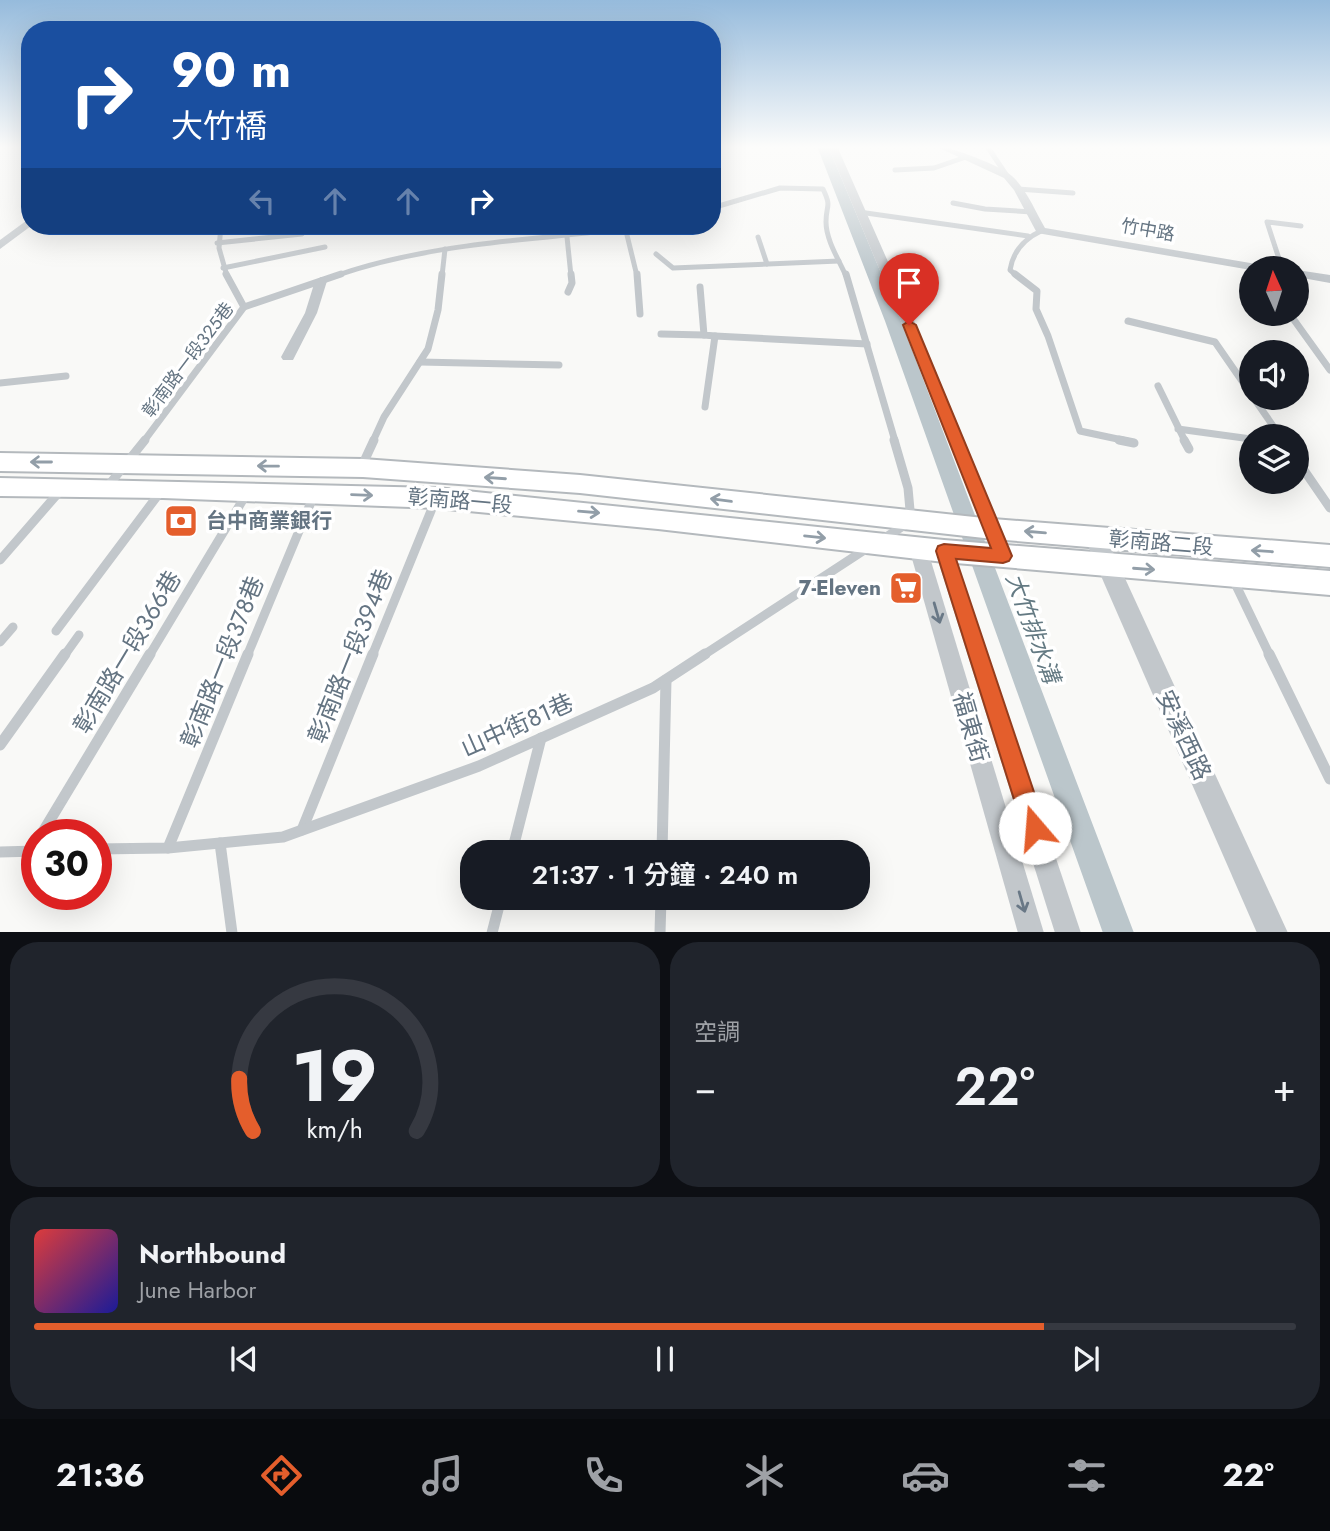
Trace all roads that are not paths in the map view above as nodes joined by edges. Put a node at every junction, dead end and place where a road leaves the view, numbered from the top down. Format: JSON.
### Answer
{"nodes":[{"id":1,"x":773,"y":189,"type":"edge"},
{"id":2,"x":823,"y":189,"type":"edge"},
{"id":3,"x":850,"y":189,"type":"edge"},
{"id":4,"x":1018,"y":189,"type":"edge"},
{"id":5,"x":1025,"y":189,"type":"edge"},
{"id":6,"x":1073,"y":193,"type":"dead end"},
{"id":7,"x":953,"y":203,"type":"dead end"},
{"id":8,"x":721,"y":205,"type":"edge"},
{"id":9,"x":859,"y":212,"type":"junction"},
{"id":10,"x":1032,"y":212,"type":"junction"},
{"id":11,"x":1301,"y":226,"type":"dead end"},
{"id":12,"x":21,"y":228,"type":"edge"},
{"id":13,"x":1041,"y":231,"type":"junction"},
{"id":14,"x":219,"y":235,"type":"edge"},
{"id":15,"x":293,"y":235,"type":"edge"},
{"id":16,"x":587,"y":235,"type":"edge"},
{"id":17,"x":627,"y":235,"type":"edge"},
{"id":18,"x":1028,"y":236,"type":"junction"},
{"id":19,"x":567,"y":237,"type":"junction"},
{"id":20,"x":758,"y":237,"type":"dead end"},
{"id":21,"x":217,"y":243,"type":"junction"},
{"id":22,"x":0,"y":246,"type":"edge"},
{"id":23,"x":325,"y":247,"type":"dead end"},
{"id":24,"x":445,"y":249,"type":"junction"},
{"id":25,"x":656,"y":254,"type":"dead end"},
{"id":26,"x":1278,"y":256,"type":"edge"},
{"id":27,"x":839,"y":261,"type":"junction"},
{"id":28,"x":767,"y":264,"type":"junction"},
{"id":29,"x":1239,"y":264,"type":"edge"},
{"id":30,"x":223,"y":268,"type":"junction"},
{"id":31,"x":1309,"y":276,"type":"edge"},
{"id":32,"x":1330,"y":279,"type":"edge"},
{"id":33,"x":321,"y":281,"type":"junction"},
{"id":34,"x":700,"y":287,"type":"dead end"},
{"id":35,"x":568,"y":292,"type":"dead end"},
{"id":36,"x":244,"y":307,"type":"junction"},
{"id":37,"x":640,"y":314,"type":"dead end"},
{"id":38,"x":1128,"y":321,"type":"dead end"},
{"id":39,"x":1298,"y":326,"type":"edge"},
{"id":40,"x":661,"y":334,"type":"dead end"},
{"id":41,"x":704,"y":335,"type":"junction"},
{"id":42,"x":715,"y":336,"type":"junction"},
{"id":43,"x":867,"y":344,"type":"junction"},
{"id":44,"x":288,"y":357,"type":"dead end"},
{"id":45,"x":420,"y":362,"type":"junction"},
{"id":46,"x":559,"y":365,"type":"dead end"},
{"id":47,"x":1330,"y":370,"type":"edge"},
{"id":48,"x":66,"y":376,"type":"dead end"},
{"id":49,"x":1239,"y":377,"type":"edge"},
{"id":50,"x":0,"y":383,"type":"edge"},
{"id":51,"x":1158,"y":386,"type":"dead end"},
{"id":52,"x":705,"y":407,"type":"dead end"},
{"id":53,"x":1178,"y":429,"type":"junction"},
{"id":54,"x":1239,"y":437,"type":"edge"},
{"id":55,"x":1134,"y":443,"type":"dead end"},
{"id":56,"x":1189,"y":449,"type":"dead end"},
{"id":57,"x":0,"y":462,"type":"edge"},
{"id":58,"x":127,"y":463,"type":"junction"},
{"id":59,"x":361,"y":468,"type":"junction"},
{"id":60,"x":1309,"y":477,"type":"edge"},
{"id":61,"x":0,"y":487,"type":"edge"},
{"id":62,"x":62,"y":488,"type":"junction"},
{"id":63,"x":106,"y":489,"type":"junction"},
{"id":64,"x":163,"y":489,"type":"junction"},
{"id":65,"x":248,"y":491,"type":"junction"},
{"id":66,"x":314,"y":493,"type":"junction"},
{"id":67,"x":437,"y":498,"type":"junction"},
{"id":68,"x":1330,"y":508,"type":"edge"},
{"id":69,"x":911,"y":521,"type":"junction"},
{"id":70,"x":944,"y":524,"type":"junction"},
{"id":71,"x":993,"y":528,"type":"junction"},
{"id":72,"x":1096,"y":537,"type":"junction"},
{"id":73,"x":875,"y":543,"type":"junction"},
{"id":74,"x":931,"y":549,"type":"junction"},
{"id":75,"x":1003,"y":556,"type":"junction"},
{"id":76,"x":1330,"y":556,"type":"edge"},
{"id":77,"x":0,"y":560,"type":"edge"},
{"id":78,"x":1107,"y":566,"type":"junction"},
{"id":79,"x":1231,"y":575,"type":"junction"},
{"id":80,"x":1330,"y":583,"type":"edge"},
{"id":81,"x":13,"y":627,"type":"dead end"},
{"id":82,"x":56,"y":631,"type":"dead end"},
{"id":83,"x":79,"y":635,"type":"dead end"},
{"id":84,"x":0,"y":642,"type":"edge"},
{"id":85,"x":948,"y":651,"type":"junction"},
{"id":86,"x":977,"y":652,"type":"junction"},
{"id":87,"x":666,"y":680,"type":"junction"},
{"id":88,"x":541,"y":738,"type":"junction"},
{"id":89,"x":974,"y":738,"type":"junction"},
{"id":90,"x":1005,"y":738,"type":"junction"},
{"id":91,"x":0,"y":745,"type":"edge"},
{"id":92,"x":1330,"y":779,"type":"edge"},
{"id":93,"x":51,"y":819,"type":"edge"},
{"id":94,"x":302,"y":830,"type":"junction"},
{"id":95,"x":515,"y":840,"type":"edge"},
{"id":96,"x":662,"y":840,"type":"edge"},
{"id":97,"x":220,"y":843,"type":"junction"},
{"id":98,"x":168,"y":848,"type":"junction"},
{"id":99,"x":112,"y":849,"type":"edge"},
{"id":100,"x":21,"y":850,"type":"edge"},
{"id":101,"x":0,"y":852,"type":"edge"},
{"id":102,"x":498,"y":910,"type":"edge"},
{"id":103,"x":661,"y":910,"type":"edge"},
{"id":104,"x":232,"y":932,"type":"edge"},
{"id":105,"x":492,"y":932,"type":"edge"},
{"id":106,"x":660,"y":932,"type":"edge"},
{"id":107,"x":1031,"y":932,"type":"edge"},
{"id":108,"x":1068,"y":932,"type":"edge"},
{"id":109,"x":1273,"y":932,"type":"edge"}],
"edges":[{"from":1,"to":8,"type":"lane"},
{"from":2,"to":27,"type":"lane"},
{"from":3,"to":9,"type":"street"},
{"from":4,"to":10,"type":"street"},
{"from":5,"to":6,"type":"lane"},
{"from":7,"to":10,"type":"lane"},
{"from":9,"to":18,"type":"lane"},
{"from":9,"to":71,"type":"street"},
{"from":10,"to":13,"type":"street"},
{"from":11,"to":26,"type":"lane"},
{"from":12,"to":22,"type":"street"},
{"from":13,"to":18,"type":"lane"},
{"from":13,"to":29,"type":"street","name":"竹中路"},
{"from":14,"to":21,"type":"lane"},
{"from":15,"to":21,"type":"lane"},
{"from":16,"to":19,"type":"lane","name":"彰南路一段325巷"},
{"from":17,"to":37,"type":"lane"},
{"from":18,"to":55,"type":"lane"},
{"from":19,"to":24,"type":"lane","name":"彰南路一段325巷"},
{"from":19,"to":35,"type":"lane"},
{"from":20,"to":28,"type":"lane"},
{"from":21,"to":30,"type":"lane"},
{"from":23,"to":30,"type":"lane"},
{"from":24,"to":33,"type":"lane","name":"彰南路一段325巷"},
{"from":24,"to":45,"type":"lane"},
{"from":25,"to":28,"type":"lane"},
{"from":27,"to":28,"type":"lane"},
{"from":27,"to":43,"type":"lane"},
{"from":30,"to":36,"type":"lane"},
{"from":31,"to":32,"type":"street"},
{"from":33,"to":36,"type":"lane","name":"彰南路一段325巷"},
{"from":33,"to":44,"type":"street"},
{"from":34,"to":41,"type":"lane"},
{"from":36,"to":58,"type":"lane","name":"彰南路一段325巷"},
{"from":38,"to":49,"type":"lane"},
{"from":39,"to":47,"type":"lane"},
{"from":40,"to":41,"type":"lane"},
{"from":41,"to":42,"type":"lane"},
{"from":42,"to":43,"type":"lane"},
{"from":42,"to":52,"type":"lane"},
{"from":43,"to":69,"type":"lane"},
{"from":45,"to":46,"type":"lane"},
{"from":45,"to":59,"type":"lane"},
{"from":48,"to":50,"type":"lane"},
{"from":51,"to":53,"type":"lane"},
{"from":53,"to":54,"type":"lane"},
{"from":53,"to":56,"type":"lane"},
{"from":58,"to":57,"type":"main road","name":"彰南路一段","one_way":true},
{"from":59,"to":58,"type":"main road","name":"彰南路一段","one_way":true},
{"from":58,"to":63,"type":"lane","name":"彰南路一段325巷"},
{"from":69,"to":59,"type":"main road","name":"彰南路一段","one_way":true},
{"from":60,"to":68,"type":"lane"},
{"from":61,"to":62,"type":"main road","name":"彰南路一段"},
{"from":62,"to":63,"type":"main road","name":"彰南路一段"},
{"from":62,"to":77,"type":"lane"},
{"from":63,"to":64,"type":"main road","name":"彰南路一段"},
{"from":64,"to":65,"type":"main road","name":"彰南路一段"},
{"from":64,"to":82,"type":"lane"},
{"from":65,"to":66,"type":"main road","name":"彰南路一段"},
{"from":65,"to":93,"type":"lane","name":"彰南路一段366巷"},
{"from":66,"to":67,"type":"main road","name":"彰南路一段","one_way":true},
{"from":66,"to":98,"type":"lane","name":"彰南路一段378巷"},
{"from":67,"to":73,"type":"main road","name":"彰南路一段","one_way":true},
{"from":67,"to":94,"type":"lane","name":"彰南路一段394巷"},
{"from":69,"to":70,"type":"main road","name":"彰南路一段"},
{"from":69,"to":73,"type":"lane","name":"山中街81巷"},
{"from":69,"to":74,"type":"main road","name":"福東街"},
{"from":70,"to":71,"type":"main road","name":"彰南路二段"},
{"from":70,"to":74,"type":"main road"},
{"from":72,"to":71,"type":"main road","name":"彰南路二段","one_way":true},
{"from":71,"to":75,"type":"street"},
{"from":76,"to":72,"type":"main road","name":"彰南路二段","one_way":true},
{"from":72,"to":78,"type":"street","name":"安溪西路"},
{"from":73,"to":74,"type":"main road","name":"彰南路一段"},
{"from":73,"to":87,"type":"lane","name":"山中街81巷"},
{"from":74,"to":75,"type":"main road","name":"彰南路二段"},
{"from":74,"to":85,"type":"street","name":"福東街","one_way":true},
{"from":74,"to":86,"type":"street","name":"福東街"},
{"from":75,"to":78,"type":"main road","name":"彰南路二段"},
{"from":78,"to":79,"type":"main road","name":"彰南路二段","one_way":true},
{"from":78,"to":109,"type":"street","name":"安溪西路"},
{"from":79,"to":80,"type":"main road","name":"彰南路二段"},
{"from":79,"to":92,"type":"lane"},
{"from":81,"to":84,"type":"lane"},
{"from":83,"to":91,"type":"lane"},
{"from":85,"to":86,"type":"street"},
{"from":85,"to":89,"type":"street","name":"福東街"},
{"from":86,"to":90,"type":"street","name":"福東街"},
{"from":87,"to":88,"type":"lane","name":"山中街81巷"},
{"from":87,"to":96,"type":"lane"},
{"from":88,"to":94,"type":"lane","name":"山中街81巷"},
{"from":88,"to":95,"type":"lane"},
{"from":89,"to":90,"type":"street"},
{"from":89,"to":107,"type":"street","name":"福東街","one_way":true},
{"from":90,"to":108,"type":"street","name":"福東街"},
{"from":94,"to":97,"type":"lane","name":"山中街81巷"},
{"from":97,"to":98,"type":"lane","name":"山中街81巷"},
{"from":97,"to":104,"type":"lane"},
{"from":98,"to":99,"type":"lane","name":"山中街81巷"},
{"from":100,"to":101,"type":"lane"},
{"from":102,"to":105,"type":"lane"},
{"from":103,"to":106,"type":"lane"}]}
